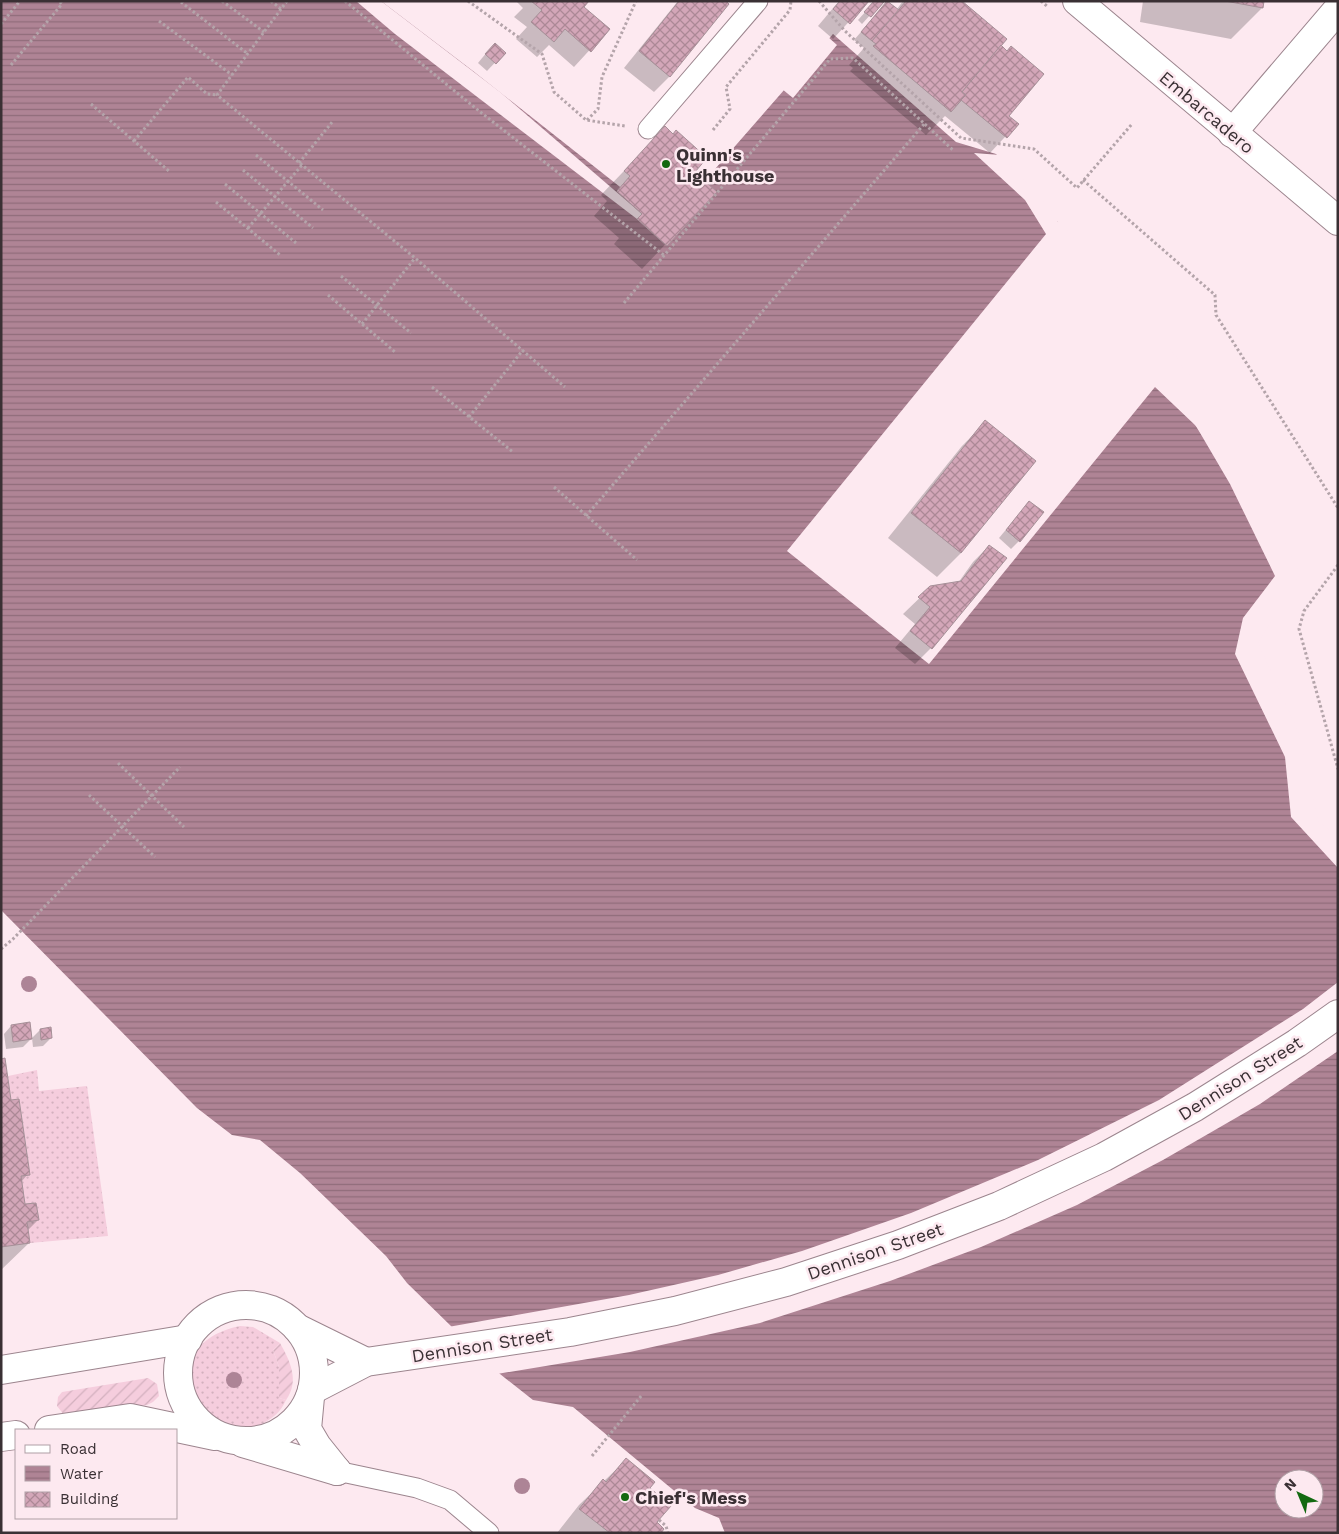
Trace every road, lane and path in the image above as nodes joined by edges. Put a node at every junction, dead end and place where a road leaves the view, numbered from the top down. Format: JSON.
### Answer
{"nodes":[{"id":1,"x":20,"y":1,"type":"edge"},
{"id":2,"x":59,"y":1,"type":"edge"},
{"id":3,"x":222,"y":1,"type":"edge"},
{"id":4,"x":271,"y":1,"type":"edge"},
{"id":5,"x":287,"y":1,"type":"edge"},
{"id":6,"x":345,"y":1,"type":"edge"},
{"id":7,"x":468,"y":1,"type":"edge"},
{"id":8,"x":636,"y":1,"type":"edge"},
{"id":9,"x":758,"y":1,"type":"edge"},
{"id":10,"x":792,"y":1,"type":"edge"},
{"id":11,"x":819,"y":1,"type":"edge"},
{"id":12,"x":1077,"y":1,"type":"edge"},
{"id":13,"x":181,"y":2,"type":"edge"},
{"id":14,"x":282,"y":9,"type":"junction"},
{"id":15,"x":1338,"y":9,"type":"edge"},
{"id":16,"x":159,"y":21,"type":"dead end"},
{"id":17,"x":1,"y":24,"type":"edge"},
{"id":18,"x":264,"y":32,"type":"junction"},
{"id":19,"x":248,"y":54,"type":"junction"},
{"id":20,"x":11,"y":65,"type":"dead end"},
{"id":21,"x":232,"y":75,"type":"junction"},
{"id":22,"x":217,"y":94,"type":"junction"},
{"id":23,"x":91,"y":104,"type":"dead end"},
{"id":24,"x":333,"y":120,"type":"dead end"},
{"id":25,"x":586,"y":120,"type":"junction"},
{"id":26,"x":925,"y":123,"type":"junction"},
{"id":27,"x":1132,"y":124,"type":"dead end"},
{"id":28,"x":648,"y":129,"type":"joint"},
{"id":29,"x":713,"y":130,"type":"dead end"},
{"id":30,"x":1232,"y":133,"type":"junction"},
{"id":31,"x":134,"y":141,"type":"junction"},
{"id":32,"x":954,"y":151,"type":"dead end"},
{"id":33,"x":256,"y":155,"type":"dead end"},
{"id":34,"x":300,"y":164,"type":"junction"},
{"id":35,"x":243,"y":170,"type":"dead end"},
{"id":36,"x":170,"y":172,"type":"dead end"},
{"id":37,"x":1083,"y":180,"type":"junction"},
{"id":38,"x":288,"y":181,"type":"junction"},
{"id":39,"x":225,"y":184,"type":"dead end"},
{"id":40,"x":275,"y":196,"type":"junction"},
{"id":41,"x":216,"y":202,"type":"dead end"},
{"id":42,"x":323,"y":210,"type":"dead end"},
{"id":43,"x":261,"y":214,"type":"junction"},
{"id":44,"x":1338,"y":222,"type":"edge"},
{"id":45,"x":248,"y":228,"type":"junction"},
{"id":46,"x":313,"y":228,"type":"dead end"},
{"id":47,"x":296,"y":243,"type":"dead end"},
{"id":48,"x":280,"y":255,"type":"dead end"},
{"id":49,"x":665,"y":256,"type":"junction"},
{"id":50,"x":415,"y":258,"type":"junction"},
{"id":51,"x":341,"y":276,"type":"dead end"},
{"id":52,"x":328,"y":295,"type":"dead end"},
{"id":53,"x":624,"y":304,"type":"dead end"},
{"id":54,"x":377,"y":305,"type":"junction"},
{"id":55,"x":362,"y":324,"type":"junction"},
{"id":56,"x":410,"y":333,"type":"dead end"},
{"id":57,"x":523,"y":350,"type":"junction"},
{"id":58,"x":395,"y":352,"type":"dead end"},
{"id":59,"x":432,"y":387,"type":"dead end"},
{"id":60,"x":565,"y":387,"type":"dead end"},
{"id":61,"x":469,"y":417,"type":"junction"},
{"id":62,"x":512,"y":452,"type":"dead end"},
{"id":63,"x":554,"y":487,"type":"dead end"},
{"id":64,"x":1338,"y":508,"type":"edge"},
{"id":65,"x":586,"y":516,"type":"junction"},
{"id":66,"x":637,"y":560,"type":"dead end"},
{"id":67,"x":1338,"y":565,"type":"edge"},
{"id":68,"x":118,"y":763,"type":"dead end"},
{"id":69,"x":180,"y":768,"type":"dead end"},
{"id":70,"x":1338,"y":769,"type":"edge"},
{"id":71,"x":89,"y":795,"type":"dead end"},
{"id":72,"x":153,"y":796,"type":"junction"},
{"id":73,"x":123,"y":826,"type":"junction"},
{"id":74,"x":184,"y":827,"type":"dead end"},
{"id":75,"x":155,"y":857,"type":"dead end"},
{"id":76,"x":1,"y":949,"type":"edge"},
{"id":77,"x":1338,"y":1014,"type":"edge"},
{"id":78,"x":298,"y":1328,"type":"junction"},
{"id":79,"x":184,"y":1348,"type":"junction"},
{"id":80,"x":366,"y":1362,"type":"junction"},
{"id":81,"x":1,"y":1370,"type":"edge"},
{"id":82,"x":1,"y":1389,"type":"edge"},
{"id":83,"x":311,"y":1393,"type":"junction"},
{"id":84,"x":642,"y":1396,"type":"dead end"},
{"id":85,"x":56,"y":1429,"type":"edge"},
{"id":86,"x":15,"y":1435,"type":"edge"},
{"id":87,"x":1,"y":1437,"type":"edge"},
{"id":88,"x":230,"y":1440,"type":"junction"},
{"id":89,"x":592,"y":1456,"type":"dead end"},
{"id":90,"x":337,"y":1470,"type":"junction"},
{"id":91,"x":659,"y":1520,"type":"dead end"},
{"id":92,"x":489,"y":1533,"type":"edge"},
{"id":93,"x":668,"y":1533,"type":"edge"}],
"edges":[{"from":1,"to":17,"type":"path"},
{"from":2,"to":20,"type":"path"},
{"from":3,"to":18,"type":"path"},
{"from":4,"to":14,"type":"path"},
{"from":5,"to":14,"type":"path"},
{"from":6,"to":49,"type":"path"},
{"from":7,"to":25,"type":"path"},
{"from":8,"to":25,"type":"path"},
{"from":9,"to":28,"type":"lane"},
{"from":10,"to":29,"type":"path"},
{"from":11,"to":37,"type":"path"},
{"from":12,"to":30,"type":"street","name":"Embarcadero"},
{"from":13,"to":19,"type":"path"},
{"from":14,"to":18,"type":"path"},
{"from":15,"to":30,"type":"street"},
{"from":16,"to":21,"type":"path"},
{"from":18,"to":19,"type":"path"},
{"from":19,"to":21,"type":"path"},
{"from":21,"to":22,"type":"path"},
{"from":22,"to":31,"type":"path"},
{"from":22,"to":34,"type":"path"},
{"from":23,"to":31,"type":"path"},
{"from":24,"to":34,"type":"path"},
{"from":25,"to":28,"type":"path"},
{"from":26,"to":32,"type":"path"},
{"from":26,"to":49,"type":"path"},
{"from":26,"to":65,"type":"path"},
{"from":27,"to":37,"type":"path"},
{"from":30,"to":44,"type":"street","name":"Embarcadero"},
{"from":31,"to":36,"type":"path"},
{"from":33,"to":38,"type":"path"},
{"from":34,"to":38,"type":"path"},
{"from":34,"to":50,"type":"path"},
{"from":35,"to":40,"type":"path"},
{"from":37,"to":64,"type":"path"},
{"from":38,"to":40,"type":"path"},
{"from":38,"to":42,"type":"path"},
{"from":39,"to":43,"type":"path"},
{"from":40,"to":43,"type":"path"},
{"from":40,"to":46,"type":"path"},
{"from":41,"to":45,"type":"path"},
{"from":43,"to":45,"type":"path"},
{"from":43,"to":47,"type":"path"},
{"from":45,"to":48,"type":"path"},
{"from":49,"to":53,"type":"path"},
{"from":50,"to":54,"type":"path"},
{"from":50,"to":57,"type":"path"},
{"from":51,"to":54,"type":"path"},
{"from":52,"to":55,"type":"path"},
{"from":54,"to":55,"type":"path"},
{"from":54,"to":56,"type":"path"},
{"from":55,"to":58,"type":"path"},
{"from":57,"to":60,"type":"path"},
{"from":57,"to":61,"type":"path"},
{"from":59,"to":61,"type":"path"},
{"from":61,"to":62,"type":"path"},
{"from":63,"to":65,"type":"path"},
{"from":65,"to":66,"type":"path"},
{"from":67,"to":70,"type":"path"},
{"from":68,"to":72,"type":"path"},
{"from":69,"to":72,"type":"path"},
{"from":71,"to":73,"type":"path"},
{"from":72,"to":73,"type":"path"},
{"from":72,"to":74,"type":"path"},
{"from":73,"to":75,"type":"path"},
{"from":73,"to":76,"type":"path"},
{"from":77,"to":80,"type":"street","name":"Dennison Street"},
{"from":78,"to":79,"type":"street"},
{"from":78,"to":80,"type":"street"},
{"from":78,"to":83,"type":"street"},
{"from":79,"to":81,"type":"street"},
{"from":79,"to":82,"type":"street"},
{"from":79,"to":88,"type":"street"},
{"from":80,"to":83,"type":"street","name":"Dennison Street"},
{"from":83,"to":88,"type":"street"},
{"from":83,"to":90,"type":"street"},
{"from":84,"to":89,"type":"path"},
{"from":85,"to":88,"type":"street"},
{"from":86,"to":87,"type":"street"},
{"from":88,"to":90,"type":"street"},
{"from":90,"to":92,"type":"lane"},
{"from":91,"to":93,"type":"path"}]}
